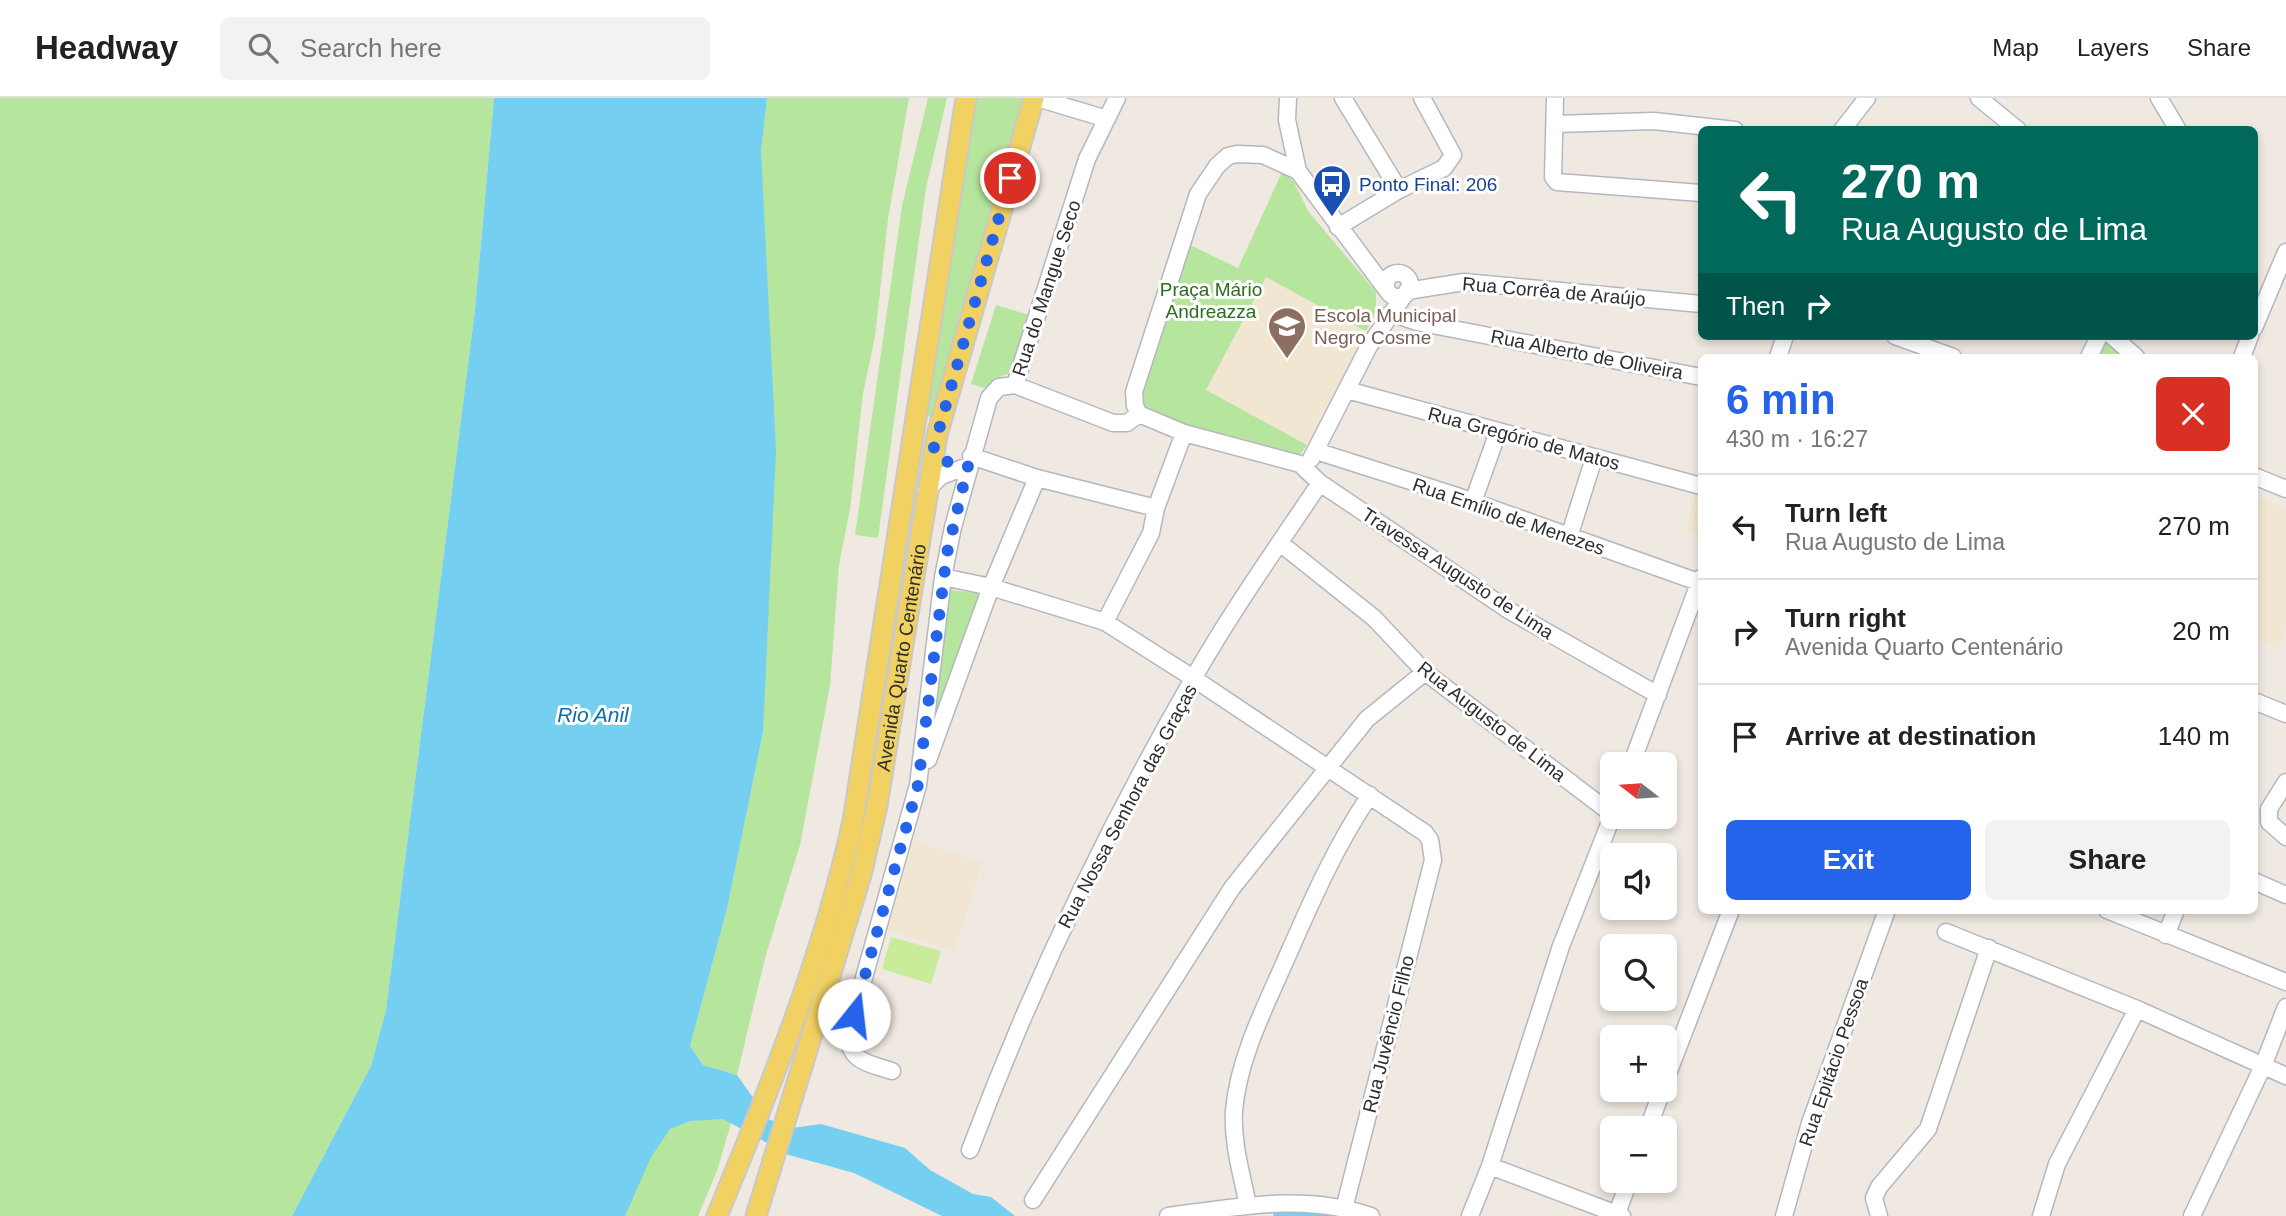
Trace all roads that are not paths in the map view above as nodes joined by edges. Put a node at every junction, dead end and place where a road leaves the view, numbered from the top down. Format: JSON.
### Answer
{"nodes":[{"id":1,"x":966,"y":98,"type":"edge"},
{"id":2,"x":1035,"y":98,"type":"edge"},
{"id":3,"x":1117,"y":98,"type":"edge"},
{"id":4,"x":1288,"y":98,"type":"edge"},
{"id":5,"x":1343,"y":98,"type":"edge"},
{"id":6,"x":1422,"y":98,"type":"edge"},
{"id":7,"x":1555,"y":98,"type":"edge"},
{"id":8,"x":1867,"y":98,"type":"edge"},
{"id":9,"x":1979,"y":98,"type":"edge"},
{"id":10,"x":2159,"y":98,"type":"edge"},
{"id":11,"x":1107,"y":119,"type":"junction"},
{"id":12,"x":1555,"y":124,"type":"junction"},
{"id":13,"x":2176,"y":125,"type":"edge"},
{"id":14,"x":1699,"y":126,"type":"edge"},
{"id":15,"x":1845,"y":126,"type":"edge"},
{"id":16,"x":2013,"y":126,"type":"edge"},
{"id":17,"x":1298,"y":171,"type":"junction"},
{"id":18,"x":1399,"y":190,"type":"junction"},
{"id":19,"x":1698,"y":193,"type":"edge"},
{"id":20,"x":1338,"y":227,"type":"junction"},
{"id":21,"x":2286,"y":252,"type":"edge"},
{"id":22,"x":1360,"y":256,"type":"junction"},
{"id":23,"x":1397,"y":291,"type":"junction"},
{"id":24,"x":1698,"y":304,"type":"edge"},
{"id":25,"x":1391,"y":313,"type":"junction"},
{"id":26,"x":2258,"y":318,"type":"edge"},
{"id":27,"x":1904,"y":340,"type":"edge"},
{"id":28,"x":2117,"y":340,"type":"edge"},
{"id":29,"x":1369,"y":346,"type":"junction"},
{"id":30,"x":1936,"y":354,"type":"edge"},
{"id":31,"x":2133,"y":354,"type":"edge"},
{"id":32,"x":1698,"y":376,"type":"edge"},
{"id":33,"x":1015,"y":385,"type":"junction"},
{"id":34,"x":1346,"y":390,"type":"junction"},
{"id":35,"x":1139,"y":414,"type":"junction"},
{"id":36,"x":1499,"y":432,"type":"junction"},
{"id":37,"x":1184,"y":433,"type":"junction"},
{"id":38,"x":933,"y":451,"type":"junction"},
{"id":39,"x":1316,"y":451,"type":"junction"},
{"id":40,"x":1594,"y":458,"type":"junction"},
{"id":41,"x":970,"y":461,"type":"junction"},
{"id":42,"x":1300,"y":464,"type":"junction"},
{"id":43,"x":1037,"y":478,"type":"junction"},
{"id":44,"x":2258,"y":478,"type":"edge"},
{"id":45,"x":1320,"y":483,"type":"junction"},
{"id":46,"x":1698,"y":485,"type":"edge"},
{"id":47,"x":2286,"y":489,"type":"edge"},
{"id":48,"x":926,"y":491,"type":"junction"},
{"id":49,"x":1474,"y":502,"type":"junction"},
{"id":50,"x":1156,"y":508,"type":"junction"},
{"id":51,"x":1569,"y":537,"type":"junction"},
{"id":52,"x":1280,"y":542,"type":"junction"},
{"id":53,"x":943,"y":577,"type":"junction"},
{"id":54,"x":1698,"y":580,"type":"edge"},
{"id":55,"x":1698,"y":586,"type":"edge"},
{"id":56,"x":991,"y":587,"type":"junction"},
{"id":57,"x":1105,"y":622,"type":"junction"},
{"id":58,"x":1425,"y":673,"type":"junction"},
{"id":59,"x":1193,"y":678,"type":"junction"},
{"id":60,"x":1658,"y":695,"type":"junction"},
{"id":61,"x":2258,"y":703,"type":"edge"},
{"id":62,"x":2286,"y":715,"type":"edge"},
{"id":63,"x":1636,"y":752,"type":"edge"},
{"id":64,"x":1330,"y":768,"type":"junction"},
{"id":65,"x":2286,"y":782,"type":"edge"},
{"id":66,"x":918,"y":785,"type":"junction"},
{"id":67,"x":1370,"y":795,"type":"junction"},
{"id":68,"x":2258,"y":804,"type":"edge"},
{"id":69,"x":1600,"y":806,"type":"edge"},
{"id":70,"x":2269,"y":809,"type":"junction"},
{"id":71,"x":1606,"y":830,"type":"edge"},
{"id":72,"x":2286,"y":837,"type":"edge"},
{"id":73,"x":2258,"y":883,"type":"edge"},
{"id":74,"x":2286,"y":895,"type":"edge"},
{"id":75,"x":1729,"y":914,"type":"edge"},
{"id":76,"x":1886,"y":914,"type":"edge"},
{"id":77,"x":2116,"y":914,"type":"edge"},
{"id":78,"x":2174,"y":914,"type":"edge"},
{"id":79,"x":1946,"y":932,"type":"dead end"},
{"id":80,"x":2166,"y":935,"type":"junction"},
{"id":81,"x":1989,"y":948,"type":"junction"},
{"id":82,"x":2286,"y":982,"type":"edge"},
{"id":83,"x":2286,"y":1007,"type":"edge"},
{"id":84,"x":2137,"y":1009,"type":"junction"},
{"id":85,"x":1677,"y":1050,"type":"edge"},
{"id":86,"x":2263,"y":1066,"type":"junction"},
{"id":87,"x":892,"y":1071,"type":"dead end"},
{"id":88,"x":2286,"y":1076,"type":"edge"},
{"id":89,"x":970,"y":1150,"type":"dead end"},
{"id":90,"x":1490,"y":1166,"type":"junction"},
{"id":91,"x":1625,"y":1193,"type":"edge"},
{"id":92,"x":1033,"y":1200,"type":"dead end"},
{"id":93,"x":1248,"y":1206,"type":"junction"},
{"id":94,"x":1344,"y":1209,"type":"junction"},
{"id":95,"x":718,"y":1214,"type":"edge"},
{"id":96,"x":1618,"y":1215,"type":"edge"},
{"id":97,"x":756,"y":1216,"type":"edge"},
{"id":98,"x":1168,"y":1216,"type":"edge"},
{"id":99,"x":1371,"y":1216,"type":"edge"},
{"id":100,"x":1470,"y":1216,"type":"edge"},
{"id":101,"x":1784,"y":1216,"type":"edge"},
{"id":102,"x":1879,"y":1216,"type":"edge"},
{"id":103,"x":2041,"y":1216,"type":"edge"},
{"id":104,"x":2192,"y":1216,"type":"edge"}],
"edges":[{"from":1,"to":95,"type":"main road","name":"Avenida Quarto Centenário"},
{"from":2,"to":11,"type":"street"},
{"from":2,"to":38,"type":"main road","name":"Avenida Quarto Centenário"},
{"from":3,"to":11,"type":"street","name":"Rua do Mangue Seco"},
{"from":4,"to":17,"type":"street"},
{"from":5,"to":18,"type":"street"},
{"from":6,"to":18,"type":"street"},
{"from":7,"to":12,"type":"street"},
{"from":8,"to":15,"type":"street"},
{"from":9,"to":16,"type":"street"},
{"from":10,"to":13,"type":"street"},
{"from":11,"to":33,"type":"street","name":"Rua do Mangue Seco"},
{"from":12,"to":14,"type":"street"},
{"from":12,"to":19,"type":"street"},
{"from":17,"to":20,"type":"street"},
{"from":17,"to":35,"type":"street"},
{"from":18,"to":20,"type":"street"},
{"from":20,"to":22,"type":"street"},
{"from":21,"to":26,"type":"street"},
{"from":22,"to":23,"type":"street"},
{"from":22,"to":23,"type":"street"},
{"from":23,"to":24,"type":"street","name":"Rua Corrêa de Araújo"},
{"from":23,"to":25,"type":"street"},
{"from":23,"to":29,"type":"street"},
{"from":25,"to":29,"type":"street"},
{"from":25,"to":32,"type":"street","name":"Rua Alberto de Oliveira"},
{"from":27,"to":30,"type":"street"},
{"from":28,"to":31,"type":"street"},
{"from":29,"to":34,"type":"street"},
{"from":33,"to":35,"type":"street"},
{"from":33,"to":41,"type":"street","name":"Rua do Mangue Seco"},
{"from":34,"to":36,"type":"street","name":"Rua Gregório de Matos"},
{"from":34,"to":39,"type":"street"},
{"from":35,"to":37,"type":"street"},
{"from":36,"to":40,"type":"street","name":"Rua Gregório de Matos"},
{"from":36,"to":49,"type":"street"},
{"from":37,"to":42,"type":"street"},
{"from":37,"to":50,"type":"street"},
{"from":38,"to":41,"type":"street"},
{"from":38,"to":48,"type":"main road","name":"Avenida Quarto Centenário"},
{"from":39,"to":42,"type":"street"},
{"from":39,"to":49,"type":"street","name":"Rua Emílio de Menezes"},
{"from":40,"to":46,"type":"street","name":"Rua Gregório de Matos"},
{"from":40,"to":51,"type":"street"},
{"from":41,"to":43,"type":"street"},
{"from":41,"to":48,"type":"street"},
{"from":41,"to":53,"type":"street","name":"Rua do Mangue Seco"},
{"from":42,"to":45,"type":"street","name":"Travessa Augusto de Lima"},
{"from":43,"to":50,"type":"street"},
{"from":43,"to":56,"type":"street"},
{"from":44,"to":47,"type":"street"},
{"from":45,"to":52,"type":"street","name":"Rua Nossa Senhora das Graças"},
{"from":45,"to":60,"type":"street","name":"Travessa Augusto de Lima"},
{"from":48,"to":97,"type":"main road","name":"Avenida Quarto Centenário"},
{"from":49,"to":51,"type":"street","name":"Rua Emílio de Menezes"},
{"from":50,"to":57,"type":"street"},
{"from":51,"to":54,"type":"street","name":"Rua Emílio de Menezes"},
{"from":52,"to":58,"type":"street","name":"Rua Augusto de Lima"},
{"from":52,"to":59,"type":"street","name":"Rua Nossa Senhora das Graças"},
{"from":53,"to":56,"type":"street"},
{"from":53,"to":66,"type":"street","name":"Rua do Mangue Seco"},
{"from":55,"to":60,"type":"street"},
{"from":56,"to":57,"type":"street"},
{"from":56,"to":66,"type":"street"},
{"from":57,"to":59,"type":"street"},
{"from":58,"to":64,"type":"street"},
{"from":58,"to":69,"type":"street","name":"Rua Augusto de Lima"},
{"from":59,"to":64,"type":"street"},
{"from":59,"to":89,"type":"street","name":"Rua Nossa Senhora das Graças"},
{"from":60,"to":63,"type":"street"},
{"from":61,"to":62,"type":"street"},
{"from":64,"to":67,"type":"street"},
{"from":64,"to":92,"type":"street"},
{"from":65,"to":70,"type":"street"},
{"from":66,"to":87,"type":"street"},
{"from":67,"to":93,"type":"street"},
{"from":67,"to":94,"type":"street","name":"Rua Juvêncio Filho"},
{"from":68,"to":70,"type":"street"},
{"from":70,"to":72,"type":"street"},
{"from":71,"to":90,"type":"street","name":"Rua Augusto de Lima"},
{"from":73,"to":74,"type":"street"},
{"from":75,"to":85,"type":"street"},
{"from":76,"to":101,"type":"street","name":"Rua Epitácio Pessoa"},
{"from":77,"to":80,"type":"street"},
{"from":78,"to":80,"type":"street"},
{"from":79,"to":81,"type":"street"},
{"from":80,"to":82,"type":"street"},
{"from":81,"to":84,"type":"street"},
{"from":81,"to":102,"type":"street"},
{"from":83,"to":86,"type":"street"},
{"from":84,"to":86,"type":"street"},
{"from":84,"to":103,"type":"street"},
{"from":86,"to":88,"type":"street"},
{"from":86,"to":104,"type":"street"},
{"from":90,"to":96,"type":"street"},
{"from":90,"to":100,"type":"street","name":"Rua Augusto de Lima"},
{"from":91,"to":96,"type":"street"},
{"from":93,"to":94,"type":"street"},
{"from":93,"to":98,"type":"street"},
{"from":94,"to":99,"type":"street"}]}
